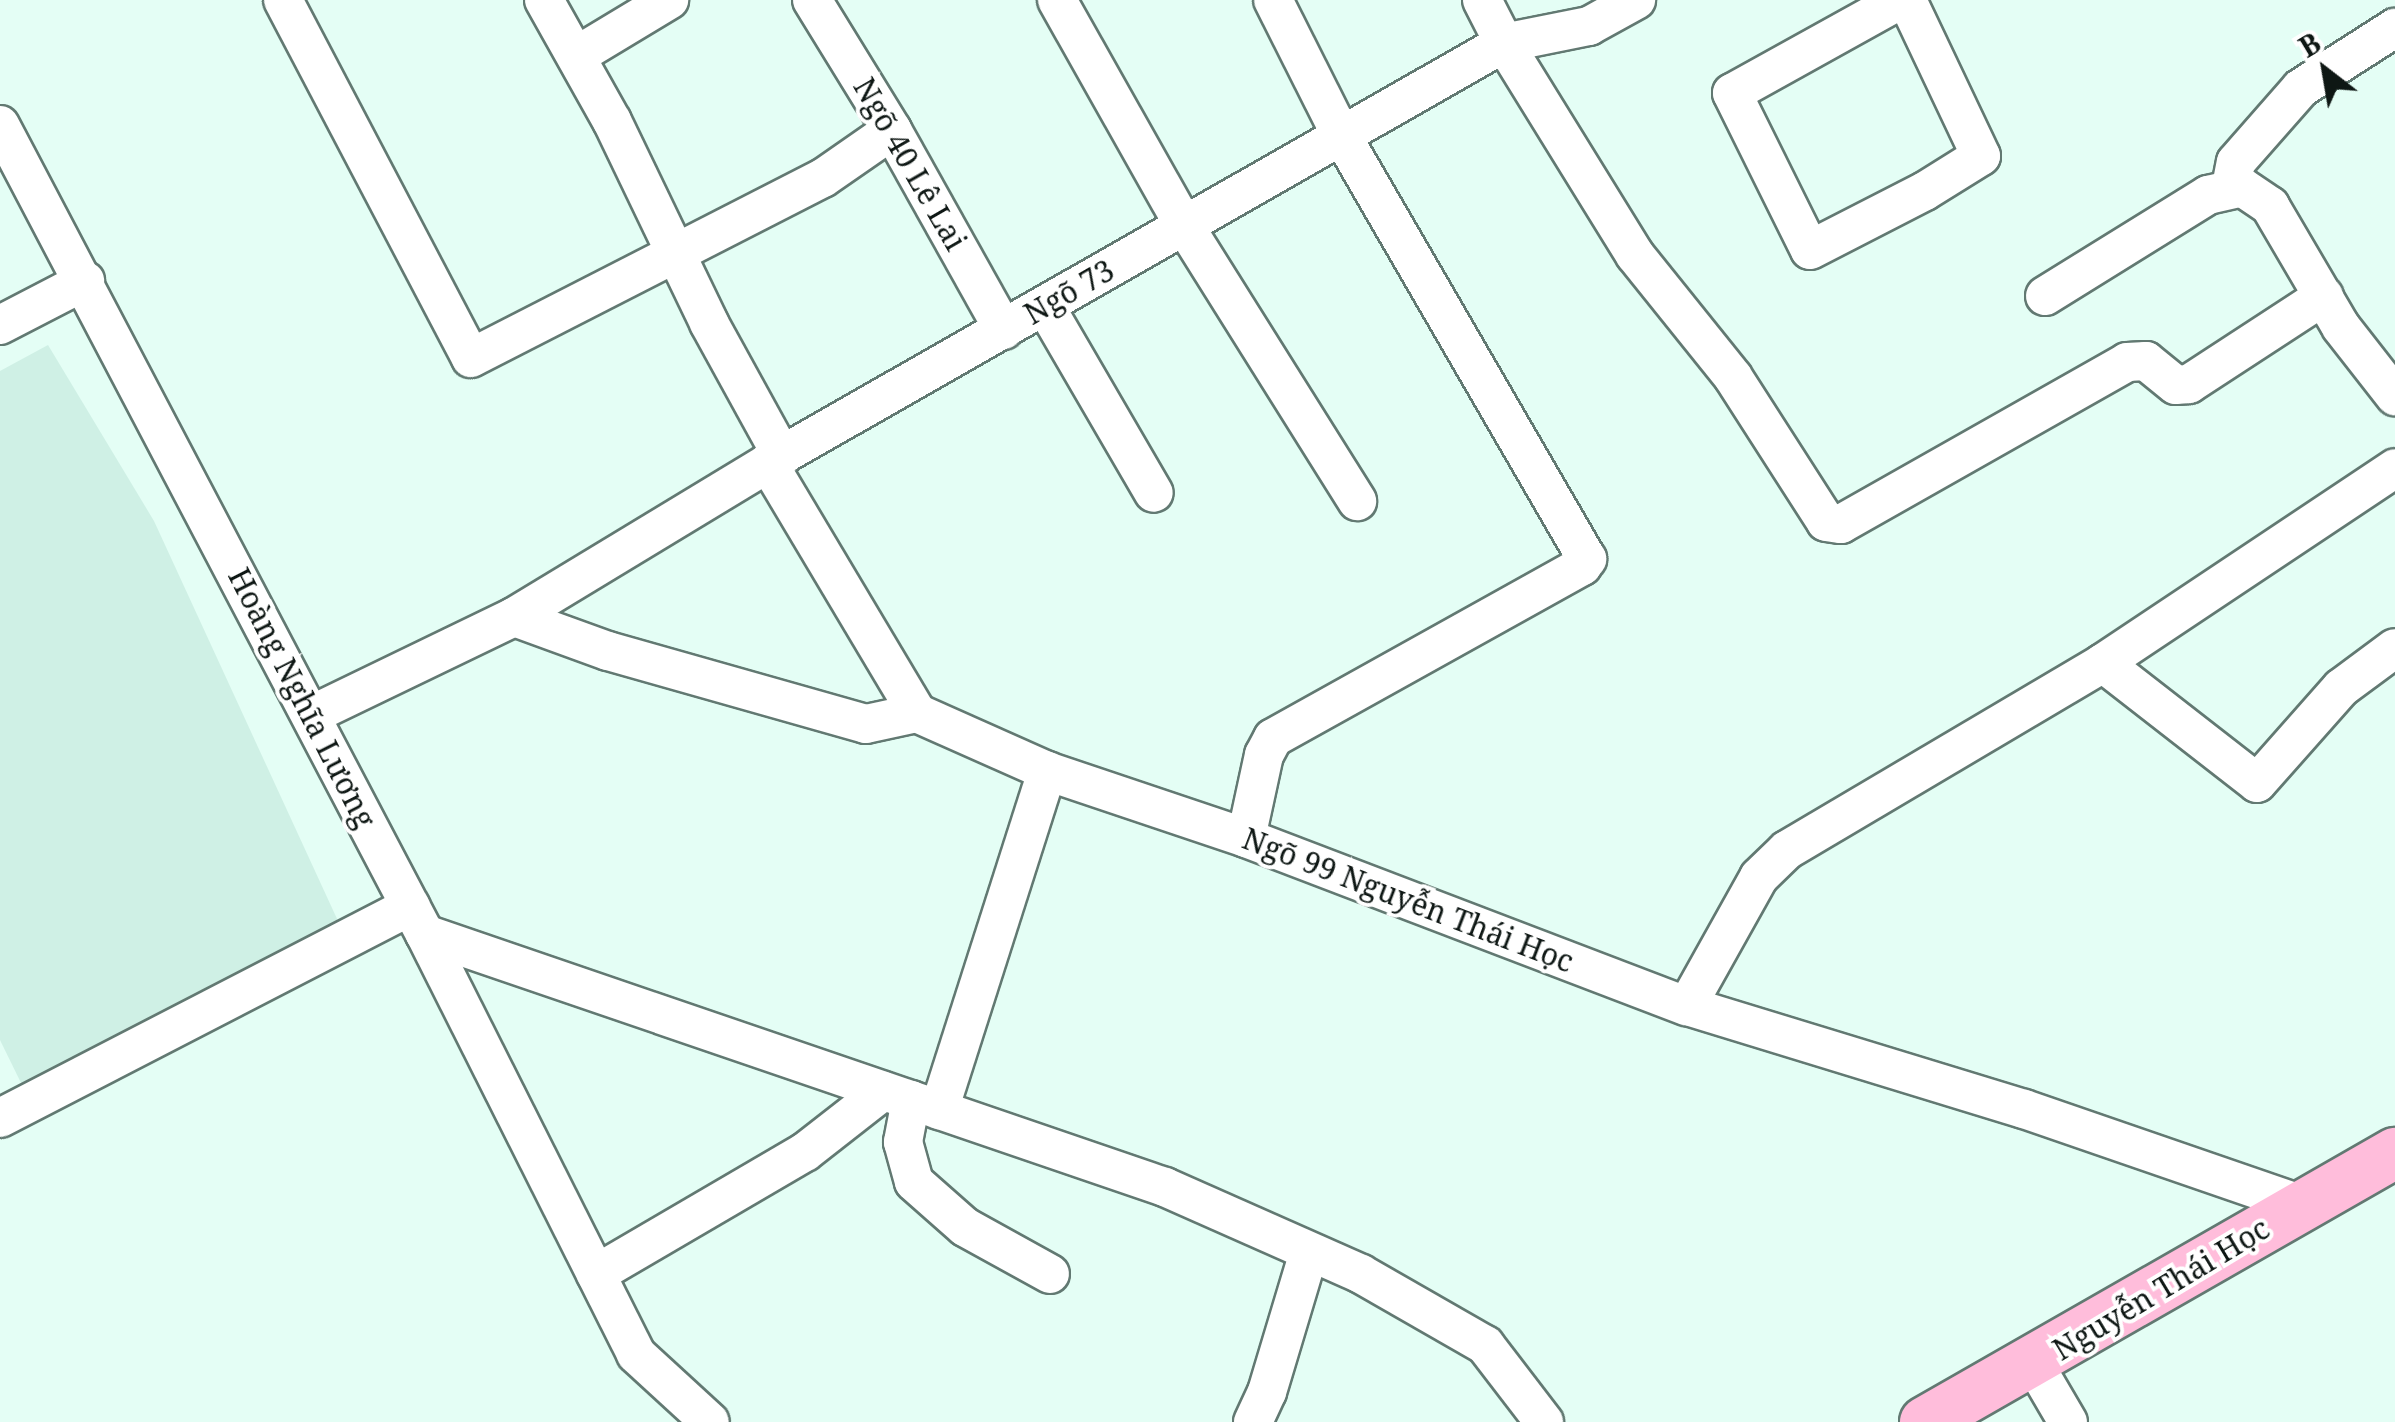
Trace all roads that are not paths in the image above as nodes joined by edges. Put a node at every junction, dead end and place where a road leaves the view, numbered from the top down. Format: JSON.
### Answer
{"nodes":[{"id":1,"x":283,"y":0,"type":"edge"},
{"id":2,"x":544,"y":0,"type":"edge"},
{"id":3,"x":669,"y":0,"type":"edge"},
{"id":4,"x":812,"y":0,"type":"edge"},
{"id":5,"x":1057,"y":0,"type":"edge"},
{"id":6,"x":1273,"y":0,"type":"edge"},
{"id":7,"x":1482,"y":0,"type":"edge"},
{"id":8,"x":1636,"y":0,"type":"edge"},
{"id":9,"x":1904,"y":0,"type":"edge"},
{"id":10,"x":2395,"y":28,"type":"edge"},
{"id":11,"x":1504,"y":43,"type":"junction"},
{"id":12,"x":576,"y":56,"type":"junction"},
{"id":13,"x":0,"y":125,"type":"edge"},
{"id":14,"x":892,"y":130,"type":"junction"},
{"id":15,"x":1341,"y":135,"type":"junction"},
{"id":16,"x":2231,"y":187,"type":"junction"},
{"id":17,"x":1184,"y":225,"type":"junction"},
{"id":18,"x":675,"y":253,"type":"junction"},
{"id":19,"x":85,"y":281,"type":"junction"},
{"id":20,"x":2045,"y":296,"type":"dead end"},
{"id":21,"x":2324,"y":296,"type":"junction"},
{"id":22,"x":1045,"y":306,"type":"junction"},
{"id":23,"x":0,"y":325,"type":"edge"},
{"id":24,"x":1004,"y":330,"type":"junction"},
{"id":25,"x":2395,"y":396,"type":"edge"},
{"id":26,"x":775,"y":460,"type":"junction"},
{"id":27,"x":2395,"y":468,"type":"edge"},
{"id":28,"x":1154,"y":494,"type":"dead end"},
{"id":29,"x":1356,"y":501,"type":"dead end"},
{"id":30,"x":514,"y":616,"type":"junction"},
{"id":31,"x":2395,"y":648,"type":"edge"},
{"id":32,"x":2103,"y":663,"type":"junction"},
{"id":33,"x":917,"y":713,"type":"junction"},
{"id":34,"x":311,"y":716,"type":"junction"},
{"id":35,"x":1046,"y":771,"type":"junction"},
{"id":36,"x":1246,"y":838,"type":"junction"},
{"id":37,"x":417,"y":920,"type":"junction"},
{"id":38,"x":1687,"y":1006,"type":"junction"},
{"id":39,"x":911,"y":1100,"type":"junction"},
{"id":40,"x":0,"y":1118,"type":"edge"},
{"id":41,"x":2395,"y":1153,"type":"edge"},
{"id":42,"x":2302,"y":1205,"type":"junction"},
{"id":43,"x":1310,"y":1252,"type":"junction"},
{"id":44,"x":596,"y":1274,"type":"junction"},
{"id":45,"x":1050,"y":1274,"type":"dead end"},
{"id":46,"x":2034,"y":1364,"type":"junction"},
{"id":47,"x":710,"y":1422,"type":"edge"},
{"id":48,"x":1253,"y":1422,"type":"edge"},
{"id":49,"x":1544,"y":1422,"type":"edge"},
{"id":50,"x":1926,"y":1422,"type":"edge"},
{"id":51,"x":2068,"y":1422,"type":"edge"}],
"edges":[{"from":1,"to":18,"type":"street"},
{"from":2,"to":12,"type":"street"},
{"from":3,"to":12,"type":"street"},
{"from":4,"to":14,"type":"street","name":"Ngõ 40 Lê Lai"},
{"from":5,"to":17,"type":"street"},
{"from":6,"to":15,"type":"street"},
{"from":7,"to":11,"type":"street"},
{"from":8,"to":11,"type":"street","name":"Ngõ 73"},
{"from":9,"to":9,"type":"street"},
{"from":10,"to":16,"type":"street"},
{"from":11,"to":15,"type":"street","name":"Ngõ 73"},
{"from":11,"to":21,"type":"street"},
{"from":12,"to":18,"type":"street"},
{"from":13,"to":19,"type":"street","name":"Hoàng Nghĩa Lương"},
{"from":14,"to":18,"type":"street"},
{"from":14,"to":24,"type":"street","name":"Ngõ 40 Lê Lai"},
{"from":15,"to":17,"type":"street","name":"Ngõ 73"},
{"from":15,"to":36,"type":"street"},
{"from":16,"to":20,"type":"street"},
{"from":16,"to":21,"type":"street"},
{"from":17,"to":22,"type":"street","name":"Ngõ 73"},
{"from":17,"to":29,"type":"street"},
{"from":18,"to":26,"type":"street"},
{"from":19,"to":23,"type":"street"},
{"from":19,"to":34,"type":"street","name":"Hoàng Nghĩa Lương"},
{"from":21,"to":25,"type":"street"},
{"from":22,"to":24,"type":"street","name":"Ngõ 73"},
{"from":22,"to":28,"type":"street"},
{"from":24,"to":26,"type":"street","name":"Ngõ 73"},
{"from":26,"to":30,"type":"street","name":"Ngõ 73"},
{"from":26,"to":33,"type":"street"},
{"from":27,"to":32,"type":"street"},
{"from":30,"to":33,"type":"street"},
{"from":30,"to":34,"type":"street","name":"Ngõ 73"},
{"from":31,"to":32,"type":"street"},
{"from":32,"to":38,"type":"street"},
{"from":33,"to":35,"type":"street","name":"Ngõ 99 Nguyễn Thái Học"},
{"from":34,"to":37,"type":"street","name":"Hoàng Nghĩa Lương"},
{"from":35,"to":36,"type":"street","name":"Ngõ 99 Nguyễn Thái Học"},
{"from":35,"to":39,"type":"street"},
{"from":36,"to":38,"type":"street","name":"Ngõ 99 Nguyễn Thái Học"},
{"from":37,"to":39,"type":"street"},
{"from":37,"to":40,"type":"street"},
{"from":37,"to":44,"type":"street","name":"Hoàng Nghĩa Lương"},
{"from":38,"to":42,"type":"street","name":"Ngõ 99 Nguyễn Thái Học"},
{"from":39,"to":43,"type":"street"},
{"from":39,"to":44,"type":"street"},
{"from":39,"to":45,"type":"street"},
{"from":41,"to":42,"type":"main road","name":"Nguyễn Thái Học"},
{"from":42,"to":46,"type":"main road","name":"Nguyễn Thái Học"},
{"from":43,"to":48,"type":"street"},
{"from":43,"to":49,"type":"street"},
{"from":44,"to":47,"type":"street","name":"Hoàng Nghĩa Lương"},
{"from":46,"to":50,"type":"main road","name":"Nguyễn Thái Học"},
{"from":46,"to":51,"type":"street"}]}
